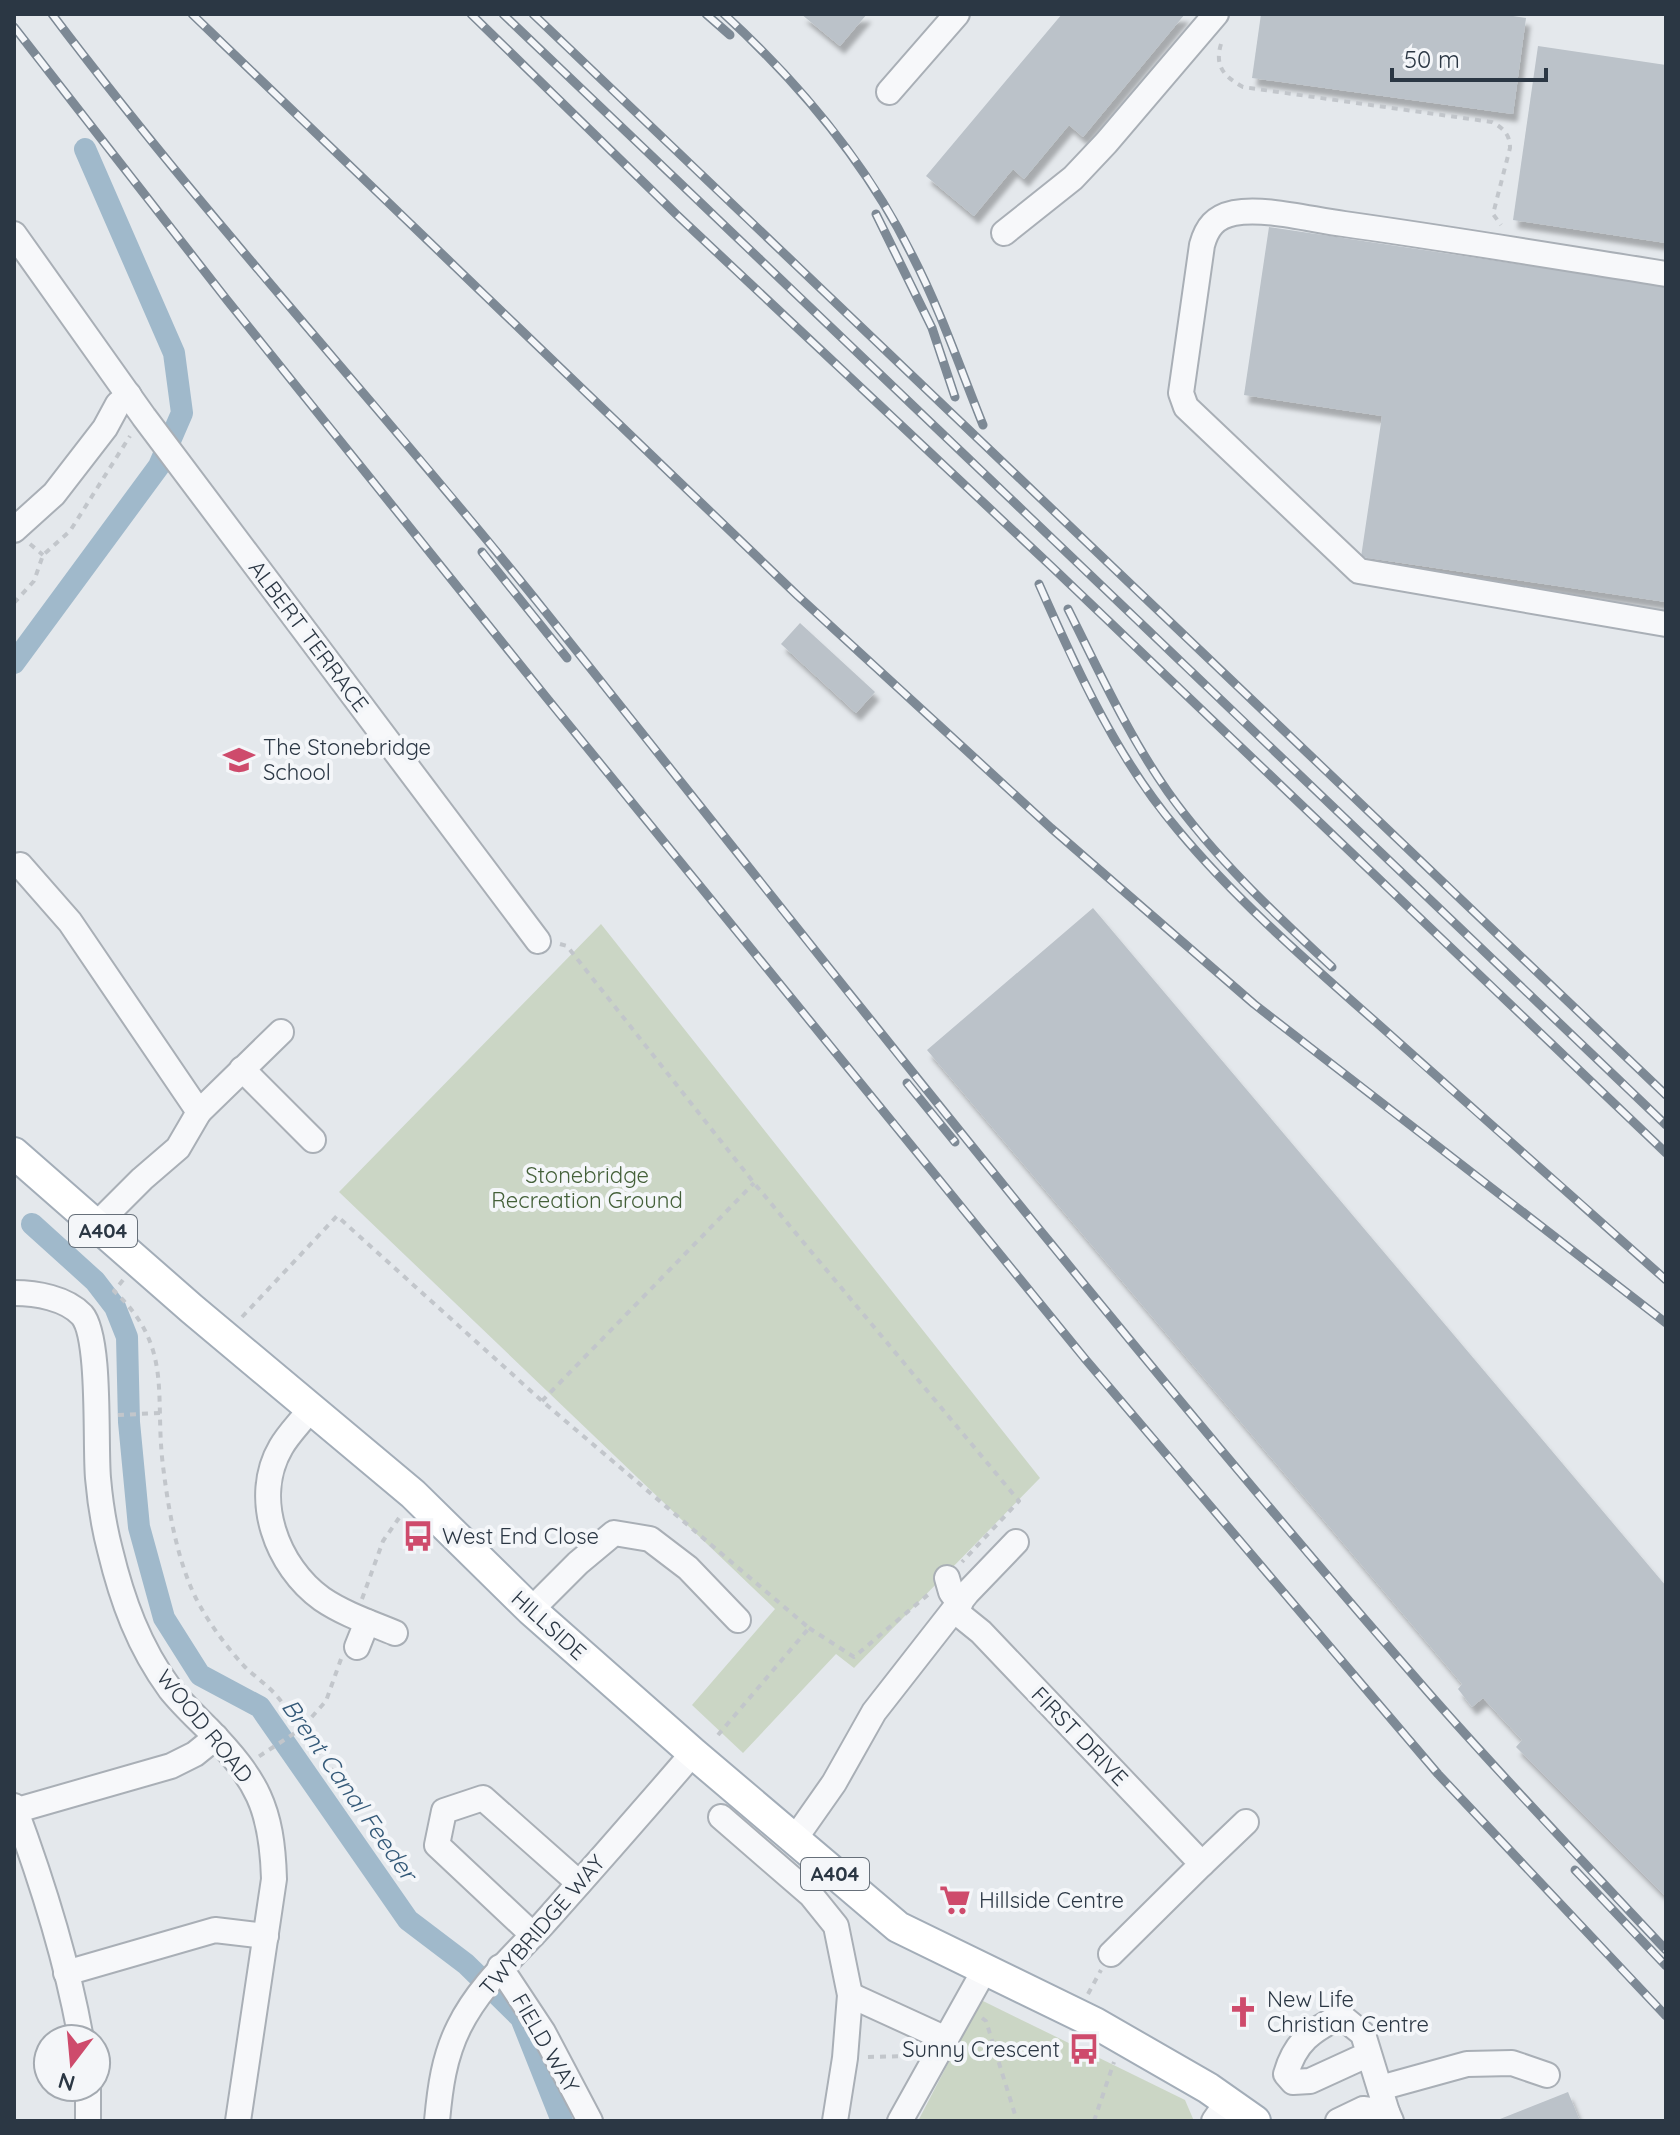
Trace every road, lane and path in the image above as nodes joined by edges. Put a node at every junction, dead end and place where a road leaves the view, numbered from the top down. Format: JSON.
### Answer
{"nodes":[{"id":1,"x":957,"y":14,"type":"edge"},
{"id":2,"x":1221,"y":24,"type":"edge"},
{"id":3,"x":889,"y":92,"type":"dead end"},
{"id":4,"x":1505,"y":227,"type":"dead end"},
{"id":5,"x":1004,"y":233,"type":"dead end"},
{"id":6,"x":14,"y":234,"type":"edge"},
{"id":7,"x":1666,"y":274,"type":"edge"},
{"id":8,"x":129,"y":395,"type":"junction"},
{"id":9,"x":131,"y":429,"type":"dead end"},
{"id":10,"x":14,"y":530,"type":"edge"},
{"id":11,"x":14,"y":603,"type":"edge"},
{"id":12,"x":1666,"y":624,"type":"edge"},
{"id":13,"x":20,"y":865,"type":"dead end"},
{"id":14,"x":538,"y":941,"type":"joint"},
{"id":15,"x":281,"y":1032,"type":"dead end"},
{"id":16,"x":242,"y":1069,"type":"junction"},
{"id":17,"x":199,"y":1112,"type":"junction"},
{"id":18,"x":313,"y":1140,"type":"dead end"},
{"id":19,"x":14,"y":1153,"type":"edge"},
{"id":20,"x":754,"y":1183,"type":"junction"},
{"id":21,"x":96,"y":1225,"type":"junction"},
{"id":22,"x":122,"y":1281,"type":"dead end"},
{"id":23,"x":14,"y":1293,"type":"edge"},
{"id":24,"x":239,"y":1321,"type":"dead end"},
{"id":25,"x":542,"y":1401,"type":"junction"},
{"id":26,"x":311,"y":1408,"type":"junction"},
{"id":27,"x":160,"y":1413,"type":"junction"},
{"id":28,"x":118,"y":1415,"type":"dead end"},
{"id":29,"x":399,"y":1518,"type":"dead end"},
{"id":30,"x":1016,"y":1542,"type":"dead end"},
{"id":31,"x":947,"y":1578,"type":"junction"},
{"id":32,"x":957,"y":1607,"type":"junction"},
{"id":33,"x":531,"y":1610,"type":"junction"},
{"id":34,"x":738,"y":1620,"type":"dead end"},
{"id":35,"x":364,"y":1621,"type":"junction"},
{"id":36,"x":809,"y":1628,"type":"junction"},
{"id":37,"x":395,"y":1633,"type":"dead end"},
{"id":38,"x":357,"y":1647,"type":"dead end"},
{"id":39,"x":335,"y":1677,"type":"dead end"},
{"id":40,"x":301,"y":1729,"type":"junction"},
{"id":41,"x":718,"y":1735,"type":"dead end"},
{"id":42,"x":216,"y":1737,"type":"junction"},
{"id":43,"x":273,"y":1747,"type":"dead end"},
{"id":44,"x":693,"y":1753,"type":"junction"},
{"id":45,"x":351,"y":1795,"type":"dead end"},
{"id":46,"x":15,"y":1809,"type":"edge"},
{"id":47,"x":721,"y":1817,"type":"dead end"},
{"id":48,"x":1246,"y":1822,"type":"dead end"},
{"id":49,"x":794,"y":1840,"type":"junction"},
{"id":50,"x":1202,"y":1864,"type":"junction"},
{"id":51,"x":579,"y":1883,"type":"junction"},
{"id":52,"x":533,"y":1935,"type":"junction"},
{"id":53,"x":266,"y":1936,"type":"junction"},
{"id":54,"x":1111,"y":1954,"type":"dead end"},
{"id":55,"x":985,"y":1969,"type":"junction"},
{"id":56,"x":66,"y":1973,"type":"junction"},
{"id":57,"x":492,"y":1979,"type":"junction"},
{"id":58,"x":850,"y":1995,"type":"junction"},
{"id":59,"x":964,"y":2006,"type":"junction"},
{"id":60,"x":77,"y":2023,"type":"edge"},
{"id":61,"x":942,"y":2047,"type":"junction"},
{"id":62,"x":1120,"y":2050,"type":"junction"},
{"id":63,"x":1369,"y":2054,"type":"dead end"},
{"id":64,"x":845,"y":2058,"type":"junction"},
{"id":65,"x":1547,"y":2075,"type":"dead end"},
{"id":66,"x":1380,"y":2088,"type":"junction"},
{"id":67,"x":1221,"y":2111,"type":"edge"},
{"id":68,"x":1389,"y":2117,"type":"edge"},
{"id":69,"x":238,"y":2121,"type":"edge"},
{"id":70,"x":437,"y":2121,"type":"edge"},
{"id":71,"x":590,"y":2121,"type":"edge"},
{"id":72,"x":835,"y":2121,"type":"edge"},
{"id":73,"x":900,"y":2121,"type":"edge"},
{"id":74,"x":1017,"y":2121,"type":"edge"},
{"id":75,"x":1094,"y":2121,"type":"edge"},
{"id":76,"x":1255,"y":2121,"type":"edge"},
{"id":77,"x":1338,"y":2121,"type":"edge"}],
"edges":[{"from":1,"to":3,"type":"street"},
{"from":2,"to":4,"type":"path"},
{"from":2,"to":5,"type":"street"},
{"from":6,"to":8,"type":"street","name":"ALBERT TERRACE"},
{"from":7,"to":12,"type":"street"},
{"from":8,"to":10,"type":"street"},
{"from":8,"to":14,"type":"street","name":"ALBERT TERRACE"},
{"from":9,"to":11,"type":"path"},
{"from":13,"to":17,"type":"street"},
{"from":14,"to":20,"type":"path"},
{"from":15,"to":16,"type":"street"},
{"from":16,"to":17,"type":"street"},
{"from":16,"to":18,"type":"street"},
{"from":17,"to":21,"type":"street"},
{"from":19,"to":21,"type":"main road","name":"HILLSIDE","number":"A404"},
{"from":20,"to":25,"type":"path"},
{"from":20,"to":31,"type":"path"},
{"from":21,"to":26,"type":"main road","name":"HILLSIDE","number":"A404"},
{"from":22,"to":27,"type":"path"},
{"from":23,"to":42,"type":"street","name":"WOOD ROAD"},
{"from":24,"to":25,"type":"path"},
{"from":25,"to":36,"type":"path"},
{"from":26,"to":33,"type":"main road","name":"HILLSIDE","number":"A404"},
{"from":26,"to":35,"type":"street"},
{"from":27,"to":28,"type":"path"},
{"from":27,"to":40,"type":"path"},
{"from":29,"to":35,"type":"path"},
{"from":30,"to":32,"type":"street"},
{"from":31,"to":32,"type":"street"},
{"from":31,"to":36,"type":"path"},
{"from":32,"to":49,"type":"street"},
{"from":32,"to":50,"type":"street","name":"FIRST DRIVE"},
{"from":33,"to":34,"type":"street"},
{"from":33,"to":44,"type":"main road","name":"HILLSIDE","number":"A404"},
{"from":35,"to":37,"type":"street"},
{"from":35,"to":38,"type":"street"},
{"from":36,"to":41,"type":"path"},
{"from":39,"to":40,"type":"path"},
{"from":40,"to":43,"type":"path"},
{"from":40,"to":45,"type":"path"},
{"from":42,"to":46,"type":"street"},
{"from":42,"to":53,"type":"street","name":"WOOD ROAD"},
{"from":44,"to":49,"type":"main road","name":"HILLSIDE","number":"A404"},
{"from":44,"to":51,"type":"street","name":"TWYBRIDGE WAY"},
{"from":46,"to":56,"type":"street"},
{"from":47,"to":58,"type":"street"},
{"from":48,"to":50,"type":"street"},
{"from":49,"to":55,"type":"main road","name":"HILLSIDE","number":"A404"},
{"from":50,"to":54,"type":"street"},
{"from":51,"to":52,"type":"street","name":"TWYBRIDGE WAY"},
{"from":51,"to":52,"type":"street"},
{"from":52,"to":57,"type":"street","name":"TWYBRIDGE WAY"},
{"from":53,"to":56,"type":"street"},
{"from":53,"to":69,"type":"street","name":"WOOD ROAD"},
{"from":55,"to":59,"type":"street"},
{"from":55,"to":62,"type":"main road","name":"HILLSIDE","number":"A404"},
{"from":56,"to":60,"type":"street"},
{"from":57,"to":70,"type":"street","name":"TWYBRIDGE WAY"},
{"from":57,"to":71,"type":"street","name":"FIELD WAY"},
{"from":58,"to":61,"type":"street"},
{"from":58,"to":64,"type":"street"},
{"from":59,"to":61,"type":"street"},
{"from":59,"to":74,"type":"path"},
{"from":61,"to":64,"type":"path"},
{"from":61,"to":73,"type":"street"},
{"from":62,"to":67,"type":"main road","number":"A404"},
{"from":62,"to":75,"type":"path"},
{"from":63,"to":66,"type":"street"},
{"from":64,"to":72,"type":"street"},
{"from":65,"to":66,"type":"street"},
{"from":66,"to":68,"type":"street"},
{"from":67,"to":76,"type":"main road","number":"A404"},
{"from":68,"to":77,"type":"street"}]}
